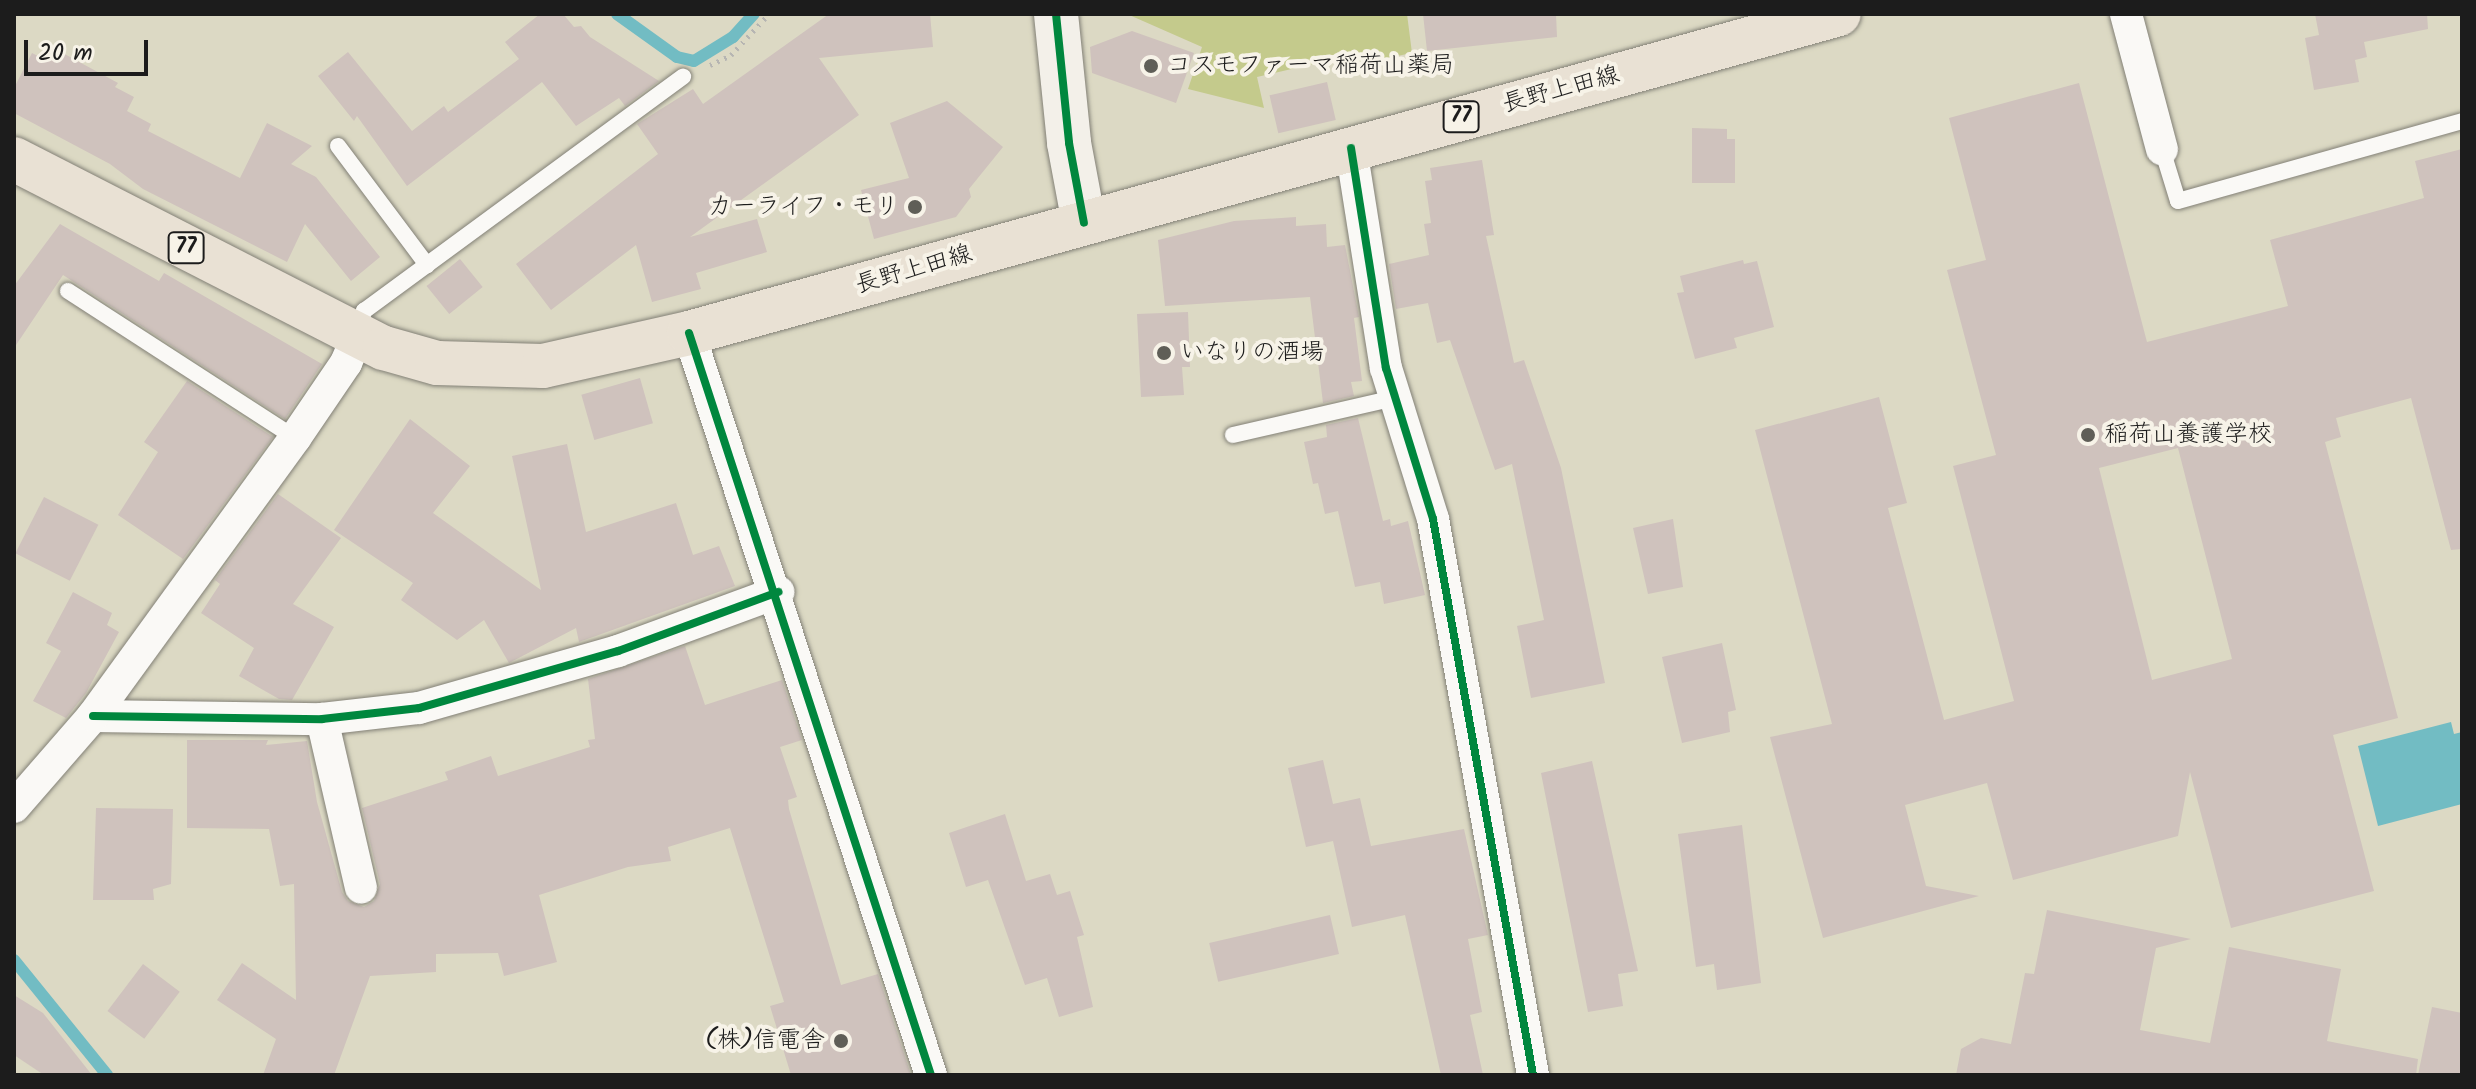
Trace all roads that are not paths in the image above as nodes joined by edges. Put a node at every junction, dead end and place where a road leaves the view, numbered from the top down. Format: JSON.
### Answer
{"nodes":[{"id":1,"x":1056,"y":14,"type":"edge"},
{"id":2,"x":1839,"y":14,"type":"edge"},
{"id":3,"x":2126,"y":14,"type":"edge"},
{"id":4,"x":683,"y":77,"type":"road end"},
{"id":5,"x":2462,"y":121,"type":"edge"},
{"id":6,"x":338,"y":146,"type":"dead end"},
{"id":7,"x":1351,"y":148,"type":"junction"},
{"id":8,"x":2162,"y":149,"type":"joint"},
{"id":9,"x":14,"y":159,"type":"edge"},
{"id":10,"x":1084,"y":223,"type":"junction"},
{"id":11,"x":427,"y":265,"type":"junction"},
{"id":12,"x":68,"y":291,"type":"dead end"},
{"id":13,"x":689,"y":333,"type":"junction"},
{"id":14,"x":357,"y":337,"type":"junction"},
{"id":15,"x":1395,"y":398,"type":"junction"},
{"id":16,"x":1233,"y":435,"type":"dead end"},
{"id":17,"x":295,"y":438,"type":"junction"},
{"id":18,"x":778,"y":592,"type":"junction"},
{"id":19,"x":93,"y":716,"type":"junction"},
{"id":20,"x":322,"y":719,"type":"junction"},
{"id":21,"x":14,"y":807,"type":"edge"},
{"id":22,"x":361,"y":888,"type":"dead end"},
{"id":23,"x":931,"y":1075,"type":"edge"},
{"id":24,"x":1533,"y":1075,"type":"edge"}],
"edges":[{"from":1,"to":10,"type":"street"},
{"from":2,"to":7,"type":"main road","name":"長野上田線","number":"77"},
{"from":3,"to":8,"type":"street"},
{"from":4,"to":11,"type":"lane"},
{"from":5,"to":8,"type":"lane"},
{"from":6,"to":11,"type":"lane"},
{"from":7,"to":10,"type":"main road","name":"長野上田線","number":"77"},
{"from":7,"to":15,"type":"street"},
{"from":9,"to":14,"type":"main road","name":"長野上田線","number":"77"},
{"from":10,"to":13,"type":"main road","name":"長野上田線","number":"77"},
{"from":11,"to":14,"type":"lane"},
{"from":12,"to":17,"type":"lane"},
{"from":13,"to":14,"type":"main road","name":"長野上田線","number":"77"},
{"from":13,"to":18,"type":"street"},
{"from":14,"to":17,"type":"street"},
{"from":15,"to":16,"type":"lane"},
{"from":15,"to":24,"type":"street"},
{"from":17,"to":19,"type":"street"},
{"from":18,"to":20,"type":"street"},
{"from":18,"to":23,"type":"street"},
{"from":19,"to":20,"type":"street"},
{"from":19,"to":21,"type":"street"},
{"from":20,"to":22,"type":"street"}]}
